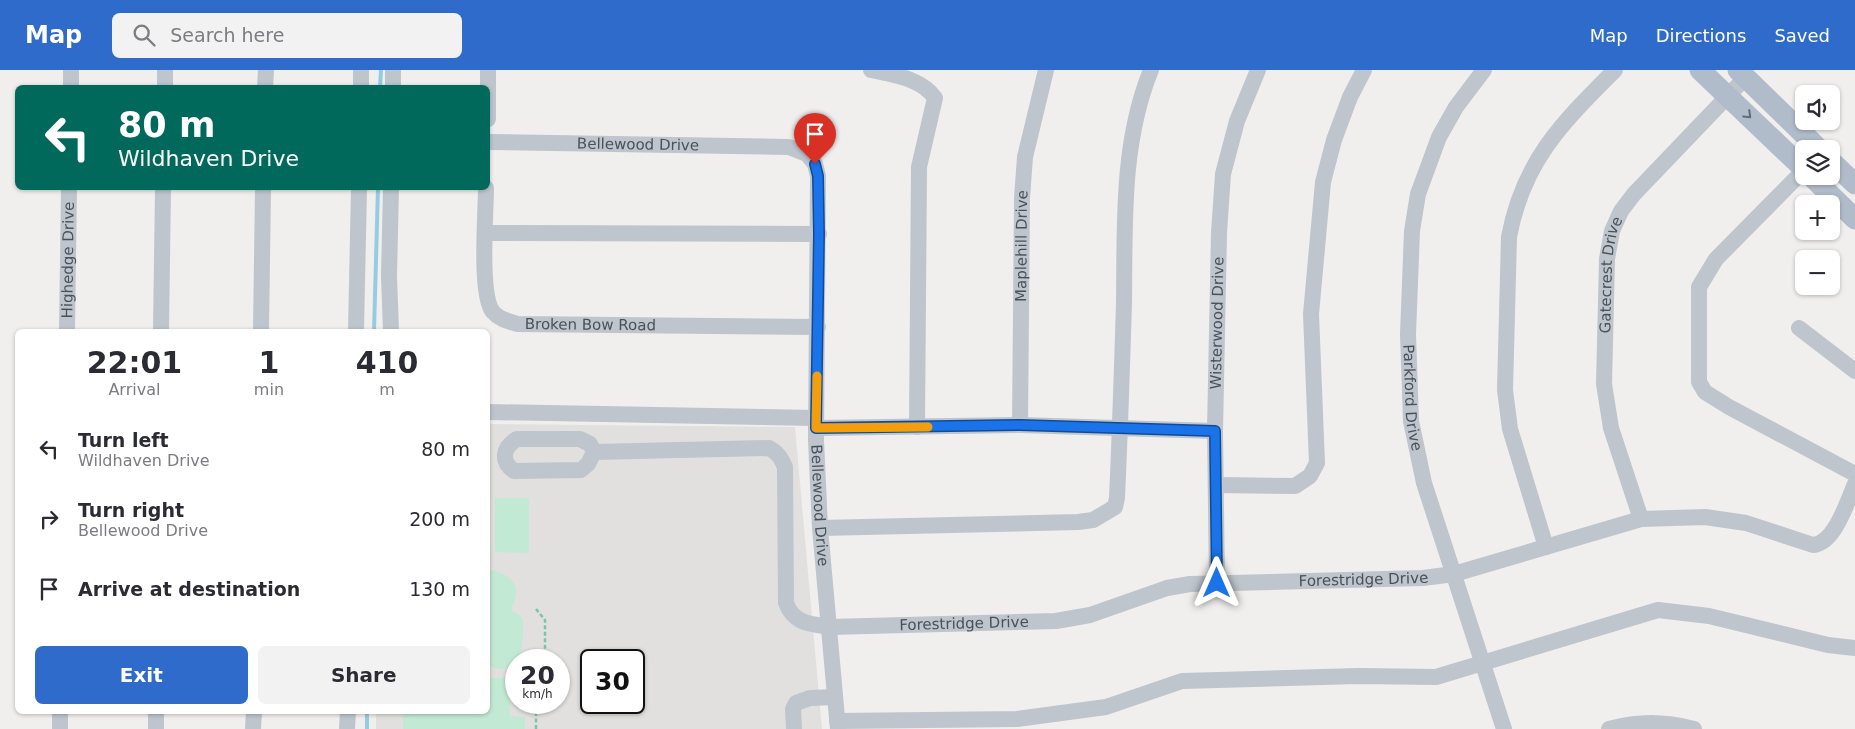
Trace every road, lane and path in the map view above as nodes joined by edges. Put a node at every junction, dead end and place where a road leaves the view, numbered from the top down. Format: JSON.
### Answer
{"nodes":[{"id":1,"x":71,"y":70,"type":"edge"},
{"id":2,"x":165,"y":70,"type":"edge"},
{"id":3,"x":266,"y":70,"type":"edge"},
{"id":4,"x":361,"y":70,"type":"edge"},
{"id":5,"x":393,"y":70,"type":"edge"},
{"id":6,"x":488,"y":70,"type":"edge"},
{"id":7,"x":871,"y":70,"type":"edge"},
{"id":8,"x":1046,"y":70,"type":"edge"},
{"id":9,"x":1151,"y":70,"type":"edge"},
{"id":10,"x":1258,"y":70,"type":"edge"},
{"id":11,"x":1364,"y":70,"type":"edge"},
{"id":12,"x":1484,"y":70,"type":"edge"},
{"id":13,"x":1615,"y":70,"type":"edge"},
{"id":14,"x":1700,"y":70,"type":"edge"},
{"id":15,"x":1742,"y":74,"type":"edge"},
{"id":16,"x":71,"y":85,"type":"edge"},
{"id":17,"x":165,"y":85,"type":"edge"},
{"id":18,"x":265,"y":85,"type":"edge"},
{"id":19,"x":361,"y":85,"type":"edge"},
{"id":20,"x":393,"y":85,"type":"edge"},
{"id":21,"x":488,"y":85,"type":"edge"},
{"id":22,"x":1728,"y":96,"type":"junction"},
{"id":23,"x":1810,"y":140,"type":"edge"},
{"id":24,"x":490,"y":142,"type":"edge"},
{"id":25,"x":1795,"y":160,"type":"edge"},
{"id":26,"x":1840,"y":170,"type":"edge"},
{"id":27,"x":1795,"y":178,"type":"edge"},
{"id":28,"x":1855,"y":184,"type":"edge"},
{"id":29,"x":1821,"y":185,"type":"edge"},
{"id":30,"x":69,"y":190,"type":"edge"},
{"id":31,"x":163,"y":190,"type":"edge"},
{"id":32,"x":263,"y":190,"type":"edge"},
{"id":33,"x":358,"y":190,"type":"edge"},
{"id":34,"x":391,"y":190,"type":"edge"},
{"id":35,"x":486,"y":190,"type":"edge"},
{"id":36,"x":1855,"y":220,"type":"edge"},
{"id":37,"x":486,"y":233,"type":"junction"},
{"id":38,"x":819,"y":234,"type":"junction"},
{"id":39,"x":818,"y":327,"type":"junction"},
{"id":40,"x":1799,"y":328,"type":"dead end"},
{"id":41,"x":66,"y":329,"type":"edge"},
{"id":42,"x":161,"y":329,"type":"edge"},
{"id":43,"x":261,"y":329,"type":"edge"},
{"id":44,"x":356,"y":329,"type":"edge"},
{"id":45,"x":390,"y":329,"type":"edge"},
{"id":46,"x":1855,"y":371,"type":"edge"},
{"id":47,"x":490,"y":412,"type":"edge"},
{"id":48,"x":816,"y":423,"type":"junction"},
{"id":49,"x":1020,"y":425,"type":"junction"},
{"id":50,"x":916,"y":427,"type":"junction"},
{"id":51,"x":1120,"y":428,"type":"junction"},
{"id":52,"x":1215,"y":431,"type":"junction"},
{"id":53,"x":594,"y":452,"type":"junction"},
{"id":54,"x":1855,"y":474,"type":"edge"},
{"id":55,"x":1855,"y":484,"type":"edge"},
{"id":56,"x":1216,"y":485,"type":"junction"},
{"id":57,"x":1640,"y":519,"type":"junction"},
{"id":58,"x":820,"y":528,"type":"junction"},
{"id":59,"x":1546,"y":547,"type":"junction"},
{"id":60,"x":1454,"y":574,"type":"junction"},
{"id":61,"x":1217,"y":583,"type":"junction"},
{"id":62,"x":536,"y":609,"type":"dead end"},
{"id":63,"x":830,"y":627,"type":"junction"},
{"id":64,"x":1855,"y":648,"type":"edge"},
{"id":65,"x":545,"y":649,"type":"edge"},
{"id":66,"x":1484,"y":664,"type":"junction"},
{"id":67,"x":835,"y":697,"type":"junction"},
{"id":68,"x":60,"y":714,"type":"edge"},
{"id":69,"x":156,"y":714,"type":"edge"},
{"id":70,"x":254,"y":714,"type":"edge"},
{"id":71,"x":348,"y":714,"type":"edge"},
{"id":72,"x":536,"y":714,"type":"edge"},
{"id":73,"x":838,"y":725,"type":"edge"},
{"id":74,"x":60,"y":729,"type":"edge"},
{"id":75,"x":156,"y":729,"type":"edge"},
{"id":76,"x":253,"y":729,"type":"edge"},
{"id":77,"x":347,"y":729,"type":"edge"},
{"id":78,"x":536,"y":729,"type":"edge"},
{"id":79,"x":794,"y":729,"type":"edge"},
{"id":80,"x":1504,"y":729,"type":"edge"},
{"id":81,"x":1609,"y":729,"type":"edge"},
{"id":82,"x":1694,"y":729,"type":"edge"}],
"edges":[{"from":1,"to":16,"type":"street"},
{"from":2,"to":17,"type":"street"},
{"from":3,"to":18,"type":"street"},
{"from":4,"to":19,"type":"street"},
{"from":5,"to":20,"type":"street"},
{"from":6,"to":21,"type":"street"},
{"from":7,"to":50,"type":"street"},
{"from":8,"to":49,"type":"street","name":"Maplehill Drive"},
{"from":9,"to":51,"type":"street"},
{"from":10,"to":52,"type":"street","name":"Wisterwood Drive"},
{"from":11,"to":56,"type":"street"},
{"from":12,"to":60,"type":"street","name":"Parkford Drive"},
{"from":13,"to":59,"type":"street"},
{"from":14,"to":22,"type":"main road"},
{"from":15,"to":22,"type":"street","name":"Gatecrest Drive"},
{"from":15,"to":23,"type":"main road"},
{"from":22,"to":25,"type":"main road","one_way":true},
{"from":22,"to":57,"type":"street","name":"Gatecrest Drive"},
{"from":24,"to":38,"type":"street","name":"Bellewood Drive"},
{"from":26,"to":28,"type":"main road"},
{"from":27,"to":54,"type":"street"},
{"from":29,"to":36,"type":"main road"},
{"from":30,"to":41,"type":"street","name":"Highedge Drive"},
{"from":31,"to":42,"type":"street"},
{"from":32,"to":43,"type":"street"},
{"from":33,"to":44,"type":"street"},
{"from":34,"to":45,"type":"street"},
{"from":35,"to":37,"type":"street","name":"Broken Bow Road"},
{"from":37,"to":38,"type":"street"},
{"from":37,"to":39,"type":"street","name":"Broken Bow Road"},
{"from":38,"to":39,"type":"street","name":"Bellewood Drive"},
{"from":39,"to":48,"type":"street","name":"Bellewood Drive"},
{"from":40,"to":46,"type":"street"},
{"from":47,"to":48,"type":"street"},
{"from":48,"to":50,"type":"street"},
{"from":48,"to":58,"type":"street","name":"Bellewood Drive"},
{"from":49,"to":50,"type":"street"},
{"from":49,"to":51,"type":"street"},
{"from":51,"to":52,"type":"street"},
{"from":51,"to":58,"type":"street"},
{"from":52,"to":56,"type":"street","name":"Wisterwood Drive"},
{"from":53,"to":53,"type":"street"},
{"from":53,"to":63,"type":"street","name":"Forestridge Drive"},
{"from":55,"to":57,"type":"street","name":"Forestridge Drive"},
{"from":56,"to":61,"type":"street","name":"Wisterwood Drive"},
{"from":57,"to":59,"type":"street","name":"Forestridge Drive"},
{"from":58,"to":63,"type":"street","name":"Bellewood Drive"},
{"from":59,"to":60,"type":"street","name":"Forestridge Drive"},
{"from":60,"to":61,"type":"street","name":"Forestridge Drive"},
{"from":60,"to":66,"type":"street","name":"Parkford Drive"},
{"from":61,"to":63,"type":"street","name":"Forestridge Drive"},
{"from":62,"to":65,"type":"path"},
{"from":63,"to":67,"type":"street","name":"Bellewood Drive"},
{"from":64,"to":66,"type":"street"},
{"from":66,"to":73,"type":"street"},
{"from":66,"to":80,"type":"street","name":"Parkford Drive"},
{"from":67,"to":73,"type":"street","name":"Bellewood Drive"},
{"from":67,"to":79,"type":"street"},
{"from":68,"to":74,"type":"street"},
{"from":69,"to":75,"type":"street"},
{"from":70,"to":76,"type":"street"},
{"from":71,"to":77,"type":"street"},
{"from":72,"to":78,"type":"path"},
{"from":81,"to":82,"type":"street"}]}
